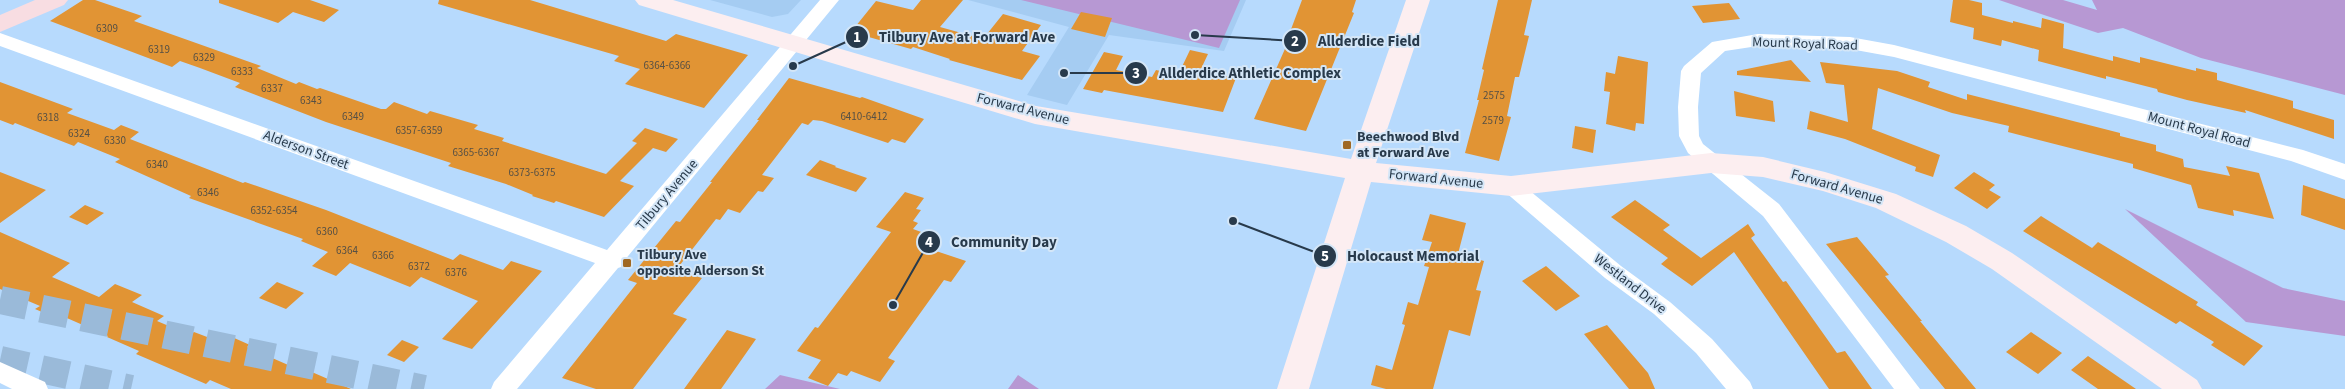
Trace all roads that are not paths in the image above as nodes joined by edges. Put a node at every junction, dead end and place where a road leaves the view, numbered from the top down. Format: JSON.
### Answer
{"nodes":[{"id":1,"x":56,"y":0,"type":"edge"},
{"id":2,"x":647,"y":0,"type":"edge"},
{"id":3,"x":830,"y":0,"type":"edge"},
{"id":4,"x":1418,"y":0,"type":"edge"},
{"id":5,"x":0,"y":24,"type":"edge"},
{"id":6,"x":0,"y":38,"type":"edge"},
{"id":7,"x":794,"y":44,"type":"junction"},
{"id":8,"x":1711,"y":163,"type":"junction"},
{"id":9,"x":1362,"y":171,"type":"junction"},
{"id":10,"x":2345,"y":172,"type":"edge"},
{"id":11,"x":1511,"y":186,"type":"junction"},
{"id":12,"x":613,"y":261,"type":"junction"},
{"id":13,"x":0,"y":372,"type":"edge"},
{"id":14,"x":36,"y":389,"type":"edge"},
{"id":15,"x":503,"y":389,"type":"edge"},
{"id":16,"x":1293,"y":389,"type":"edge"},
{"id":17,"x":1741,"y":389,"type":"edge"},
{"id":18,"x":1908,"y":389,"type":"edge"},
{"id":19,"x":2186,"y":389,"type":"edge"}],
"edges":[{"from":1,"to":5,"type":"main road"},
{"from":2,"to":7,"type":"main road","name":"Forward Avenue"},
{"from":3,"to":7,"type":"street","name":"Tilbury Avenue"},
{"from":4,"to":9,"type":"main road"},
{"from":6,"to":12,"type":"street","name":"Alderson Street"},
{"from":7,"to":9,"type":"main road","name":"Forward Avenue"},
{"from":7,"to":12,"type":"street","name":"Tilbury Avenue"},
{"from":8,"to":10,"type":"street","name":"Mount Royal Road"},
{"from":8,"to":11,"type":"main road","name":"Forward Avenue"},
{"from":8,"to":18,"type":"street","name":"Mount Royal Road"},
{"from":8,"to":19,"type":"main road","name":"Forward Avenue"},
{"from":9,"to":11,"type":"main road","name":"Forward Avenue"},
{"from":9,"to":16,"type":"main road"},
{"from":11,"to":17,"type":"street","name":"Westland Drive"},
{"from":12,"to":15,"type":"street","name":"Tilbury Avenue"},
{"from":13,"to":14,"type":"street"}]}
